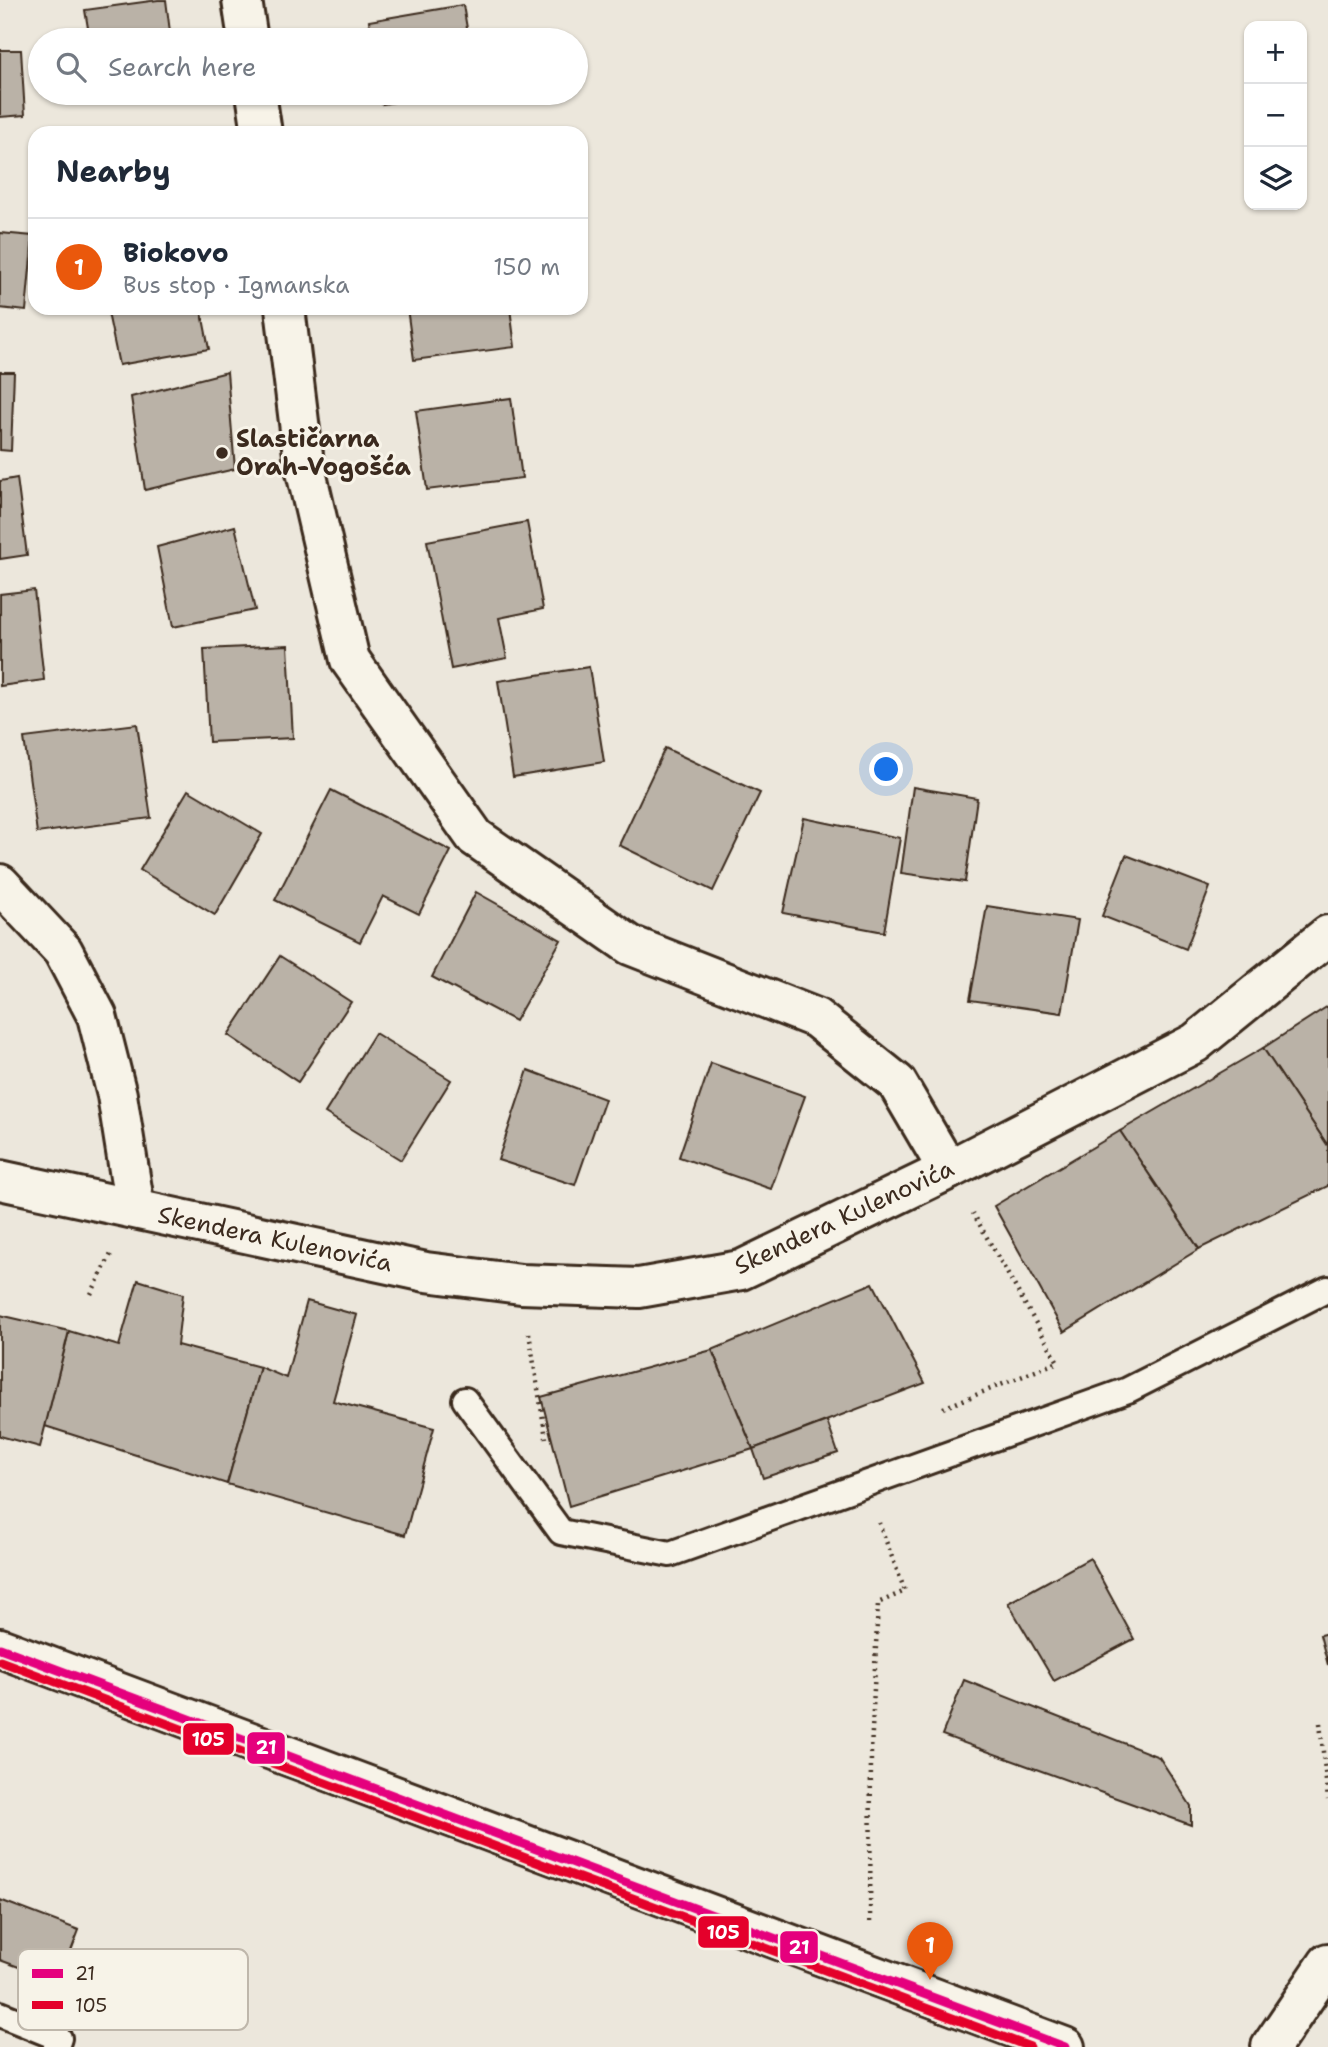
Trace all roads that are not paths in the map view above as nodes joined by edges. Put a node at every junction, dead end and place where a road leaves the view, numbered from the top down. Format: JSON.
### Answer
{"nodes":[{"id":1,"x":242,"y":0,"type":"edge"},
{"id":2,"x":246,"y":28,"type":"edge"},
{"id":3,"x":258,"y":105,"type":"edge"},
{"id":4,"x":261,"y":126,"type":"edge"},
{"id":5,"x":286,"y":315,"type":"edge"},
{"id":6,"x":0,"y":884,"type":"edge"},
{"id":7,"x":1328,"y":935,"type":"edge"},
{"id":8,"x":948,"y":1170,"type":"junction"},
{"id":9,"x":0,"y":1180,"type":"edge"},
{"id":10,"x":135,"y":1208,"type":"junction"},
{"id":11,"x":1328,"y":1289,"type":"edge"},
{"id":12,"x":465,"y":1400,"type":"dead end"},
{"id":13,"x":0,"y":1648,"type":"edge"},
{"id":14,"x":1328,"y":1963,"type":"edge"},
{"id":15,"x":0,"y":2014,"type":"edge"},
{"id":16,"x":18,"y":2021,"type":"edge"},
{"id":17,"x":39,"y":2030,"type":"edge"},
{"id":18,"x":56,"y":2047,"type":"edge"},
{"id":19,"x":1065,"y":2047,"type":"edge"},
{"id":20,"x":1271,"y":2047,"type":"edge"}],
"edges":[{"from":1,"to":2,"type":"street"},
{"from":3,"to":4,"type":"street"},
{"from":5,"to":8,"type":"street"},
{"from":6,"to":10,"type":"street","name":"Skendera Kulenovića"},
{"from":7,"to":8,"type":"street","name":"Skendera Kulenovića"},
{"from":8,"to":10,"type":"street","name":"Skendera Kulenovića"},
{"from":9,"to":10,"type":"street","name":"Skendera Kulenovića"},
{"from":11,"to":12,"type":"lane"},
{"from":13,"to":19,"type":"street"},
{"from":14,"to":20,"type":"street"},
{"from":15,"to":16,"type":"lane"},
{"from":17,"to":18,"type":"lane"}]}
